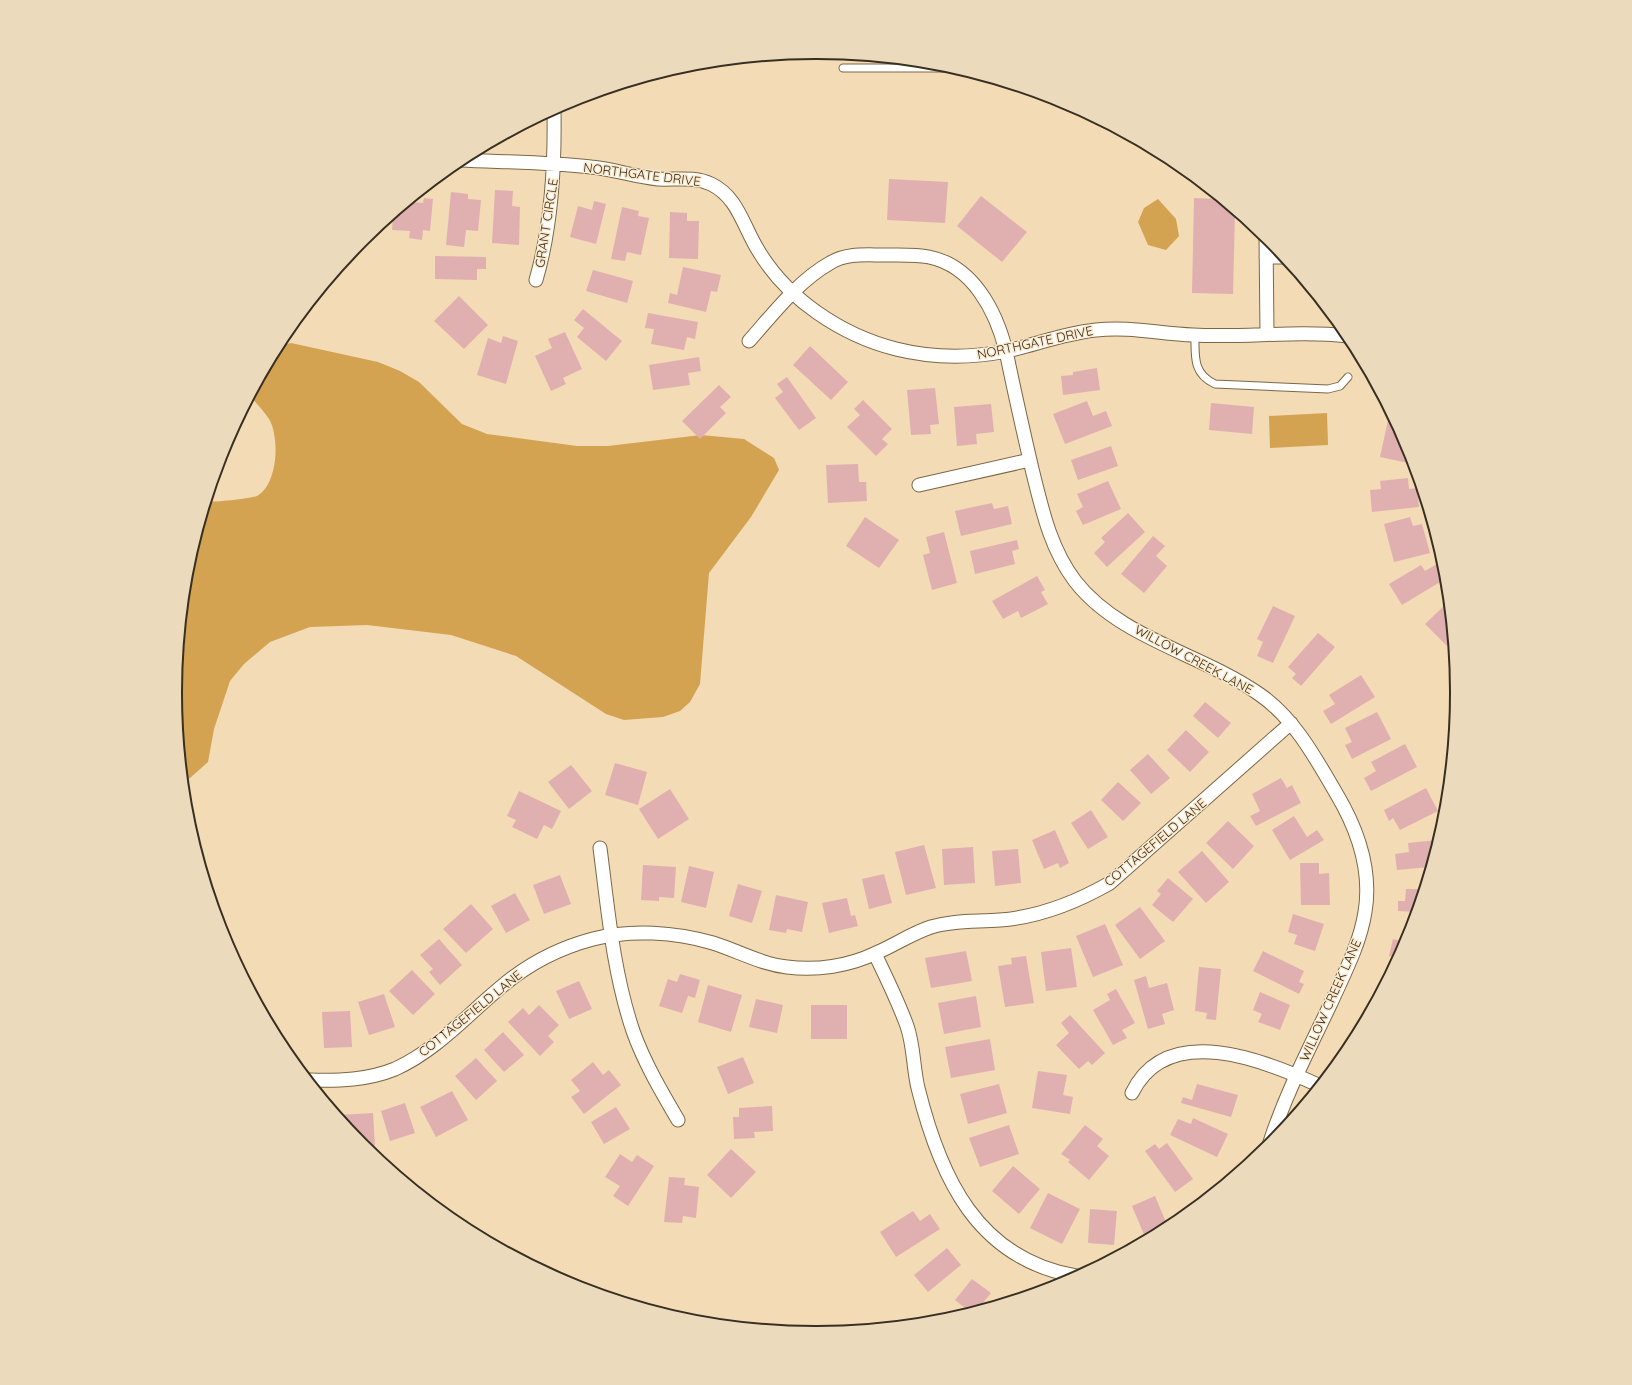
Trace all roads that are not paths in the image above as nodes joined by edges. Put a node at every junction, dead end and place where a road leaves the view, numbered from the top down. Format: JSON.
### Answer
{"nodes":[{"id":1,"x":843,"y":68,"type":"dead end"},
{"id":2,"x":922,"y":68,"type":"edge"},
{"id":3,"x":554,"y":116,"type":"edge"},
{"id":4,"x":473,"y":161,"type":"edge"},
{"id":5,"x":555,"y":164,"type":"junction"},
{"id":6,"x":1266,"y":247,"type":"edge"},
{"id":7,"x":1266,"y":257,"type":"junction"},
{"id":8,"x":1275,"y":257,"type":"edge"},
{"id":9,"x":536,"y":280,"type":"dead end"},
{"id":10,"x":794,"y":293,"type":"junction"},
{"id":11,"x":1266,"y":333,"type":"junction"},
{"id":12,"x":1196,"y":335,"type":"junction"},
{"id":13,"x":1339,"y":335,"type":"edge"},
{"id":14,"x":749,"y":340,"type":"dead end"},
{"id":15,"x":1006,"y":351,"type":"junction"},
{"id":16,"x":1348,"y":377,"type":"dead end"},
{"id":17,"x":1030,"y":460,"type":"junction"},
{"id":18,"x":919,"y":485,"type":"dead end"},
{"id":19,"x":1290,"y":723,"type":"junction"},
{"id":20,"x":600,"y":848,"type":"dead end"},
{"id":21,"x":612,"y":935,"type":"junction"},
{"id":22,"x":875,"y":954,"type":"junction"},
{"id":23,"x":1297,"y":1075,"type":"junction"},
{"id":24,"x":315,"y":1080,"type":"edge"},
{"id":25,"x":1314,"y":1083,"type":"edge"},
{"id":26,"x":1132,"y":1094,"type":"dead end"},
{"id":27,"x":678,"y":1120,"type":"dead end"},
{"id":28,"x":1275,"y":1128,"type":"edge"},
{"id":29,"x":1067,"y":1274,"type":"edge"}],
"edges":[{"from":1,"to":2,"type":"lane"},
{"from":3,"to":5,"type":"street","name":"GRANT CIRCLE"},
{"from":4,"to":5,"type":"street","name":"NORTHGATE DRIVE"},
{"from":5,"to":9,"type":"street","name":"GRANT CIRCLE"},
{"from":5,"to":10,"type":"street","name":"NORTHGATE DRIVE"},
{"from":6,"to":7,"type":"street"},
{"from":7,"to":8,"type":"street"},
{"from":7,"to":11,"type":"street"},
{"from":10,"to":14,"type":"street","name":"WILLOW CREEK LANE"},
{"from":10,"to":15,"type":"street","name":"NORTHGATE DRIVE"},
{"from":10,"to":15,"type":"street","name":"WILLOW CREEK LANE"},
{"from":11,"to":12,"type":"street","name":"NORTHGATE DRIVE"},
{"from":11,"to":13,"type":"street","name":"NORTHGATE DRIVE"},
{"from":12,"to":15,"type":"street","name":"NORTHGATE DRIVE"},
{"from":12,"to":16,"type":"lane"},
{"from":15,"to":17,"type":"street","name":"WILLOW CREEK LANE"},
{"from":17,"to":18,"type":"street"},
{"from":17,"to":19,"type":"street","name":"WILLOW CREEK LANE"},
{"from":19,"to":22,"type":"street","name":"COTTAGEFIELD LANE"},
{"from":19,"to":23,"type":"street","name":"WILLOW CREEK LANE"},
{"from":20,"to":21,"type":"street"},
{"from":21,"to":22,"type":"street","name":"COTTAGEFIELD LANE"},
{"from":21,"to":24,"type":"street","name":"COTTAGEFIELD LANE"},
{"from":21,"to":27,"type":"street"},
{"from":22,"to":29,"type":"street"},
{"from":23,"to":25,"type":"street"},
{"from":23,"to":26,"type":"street"},
{"from":23,"to":28,"type":"street","name":"WILLOW CREEK LANE"}]}
